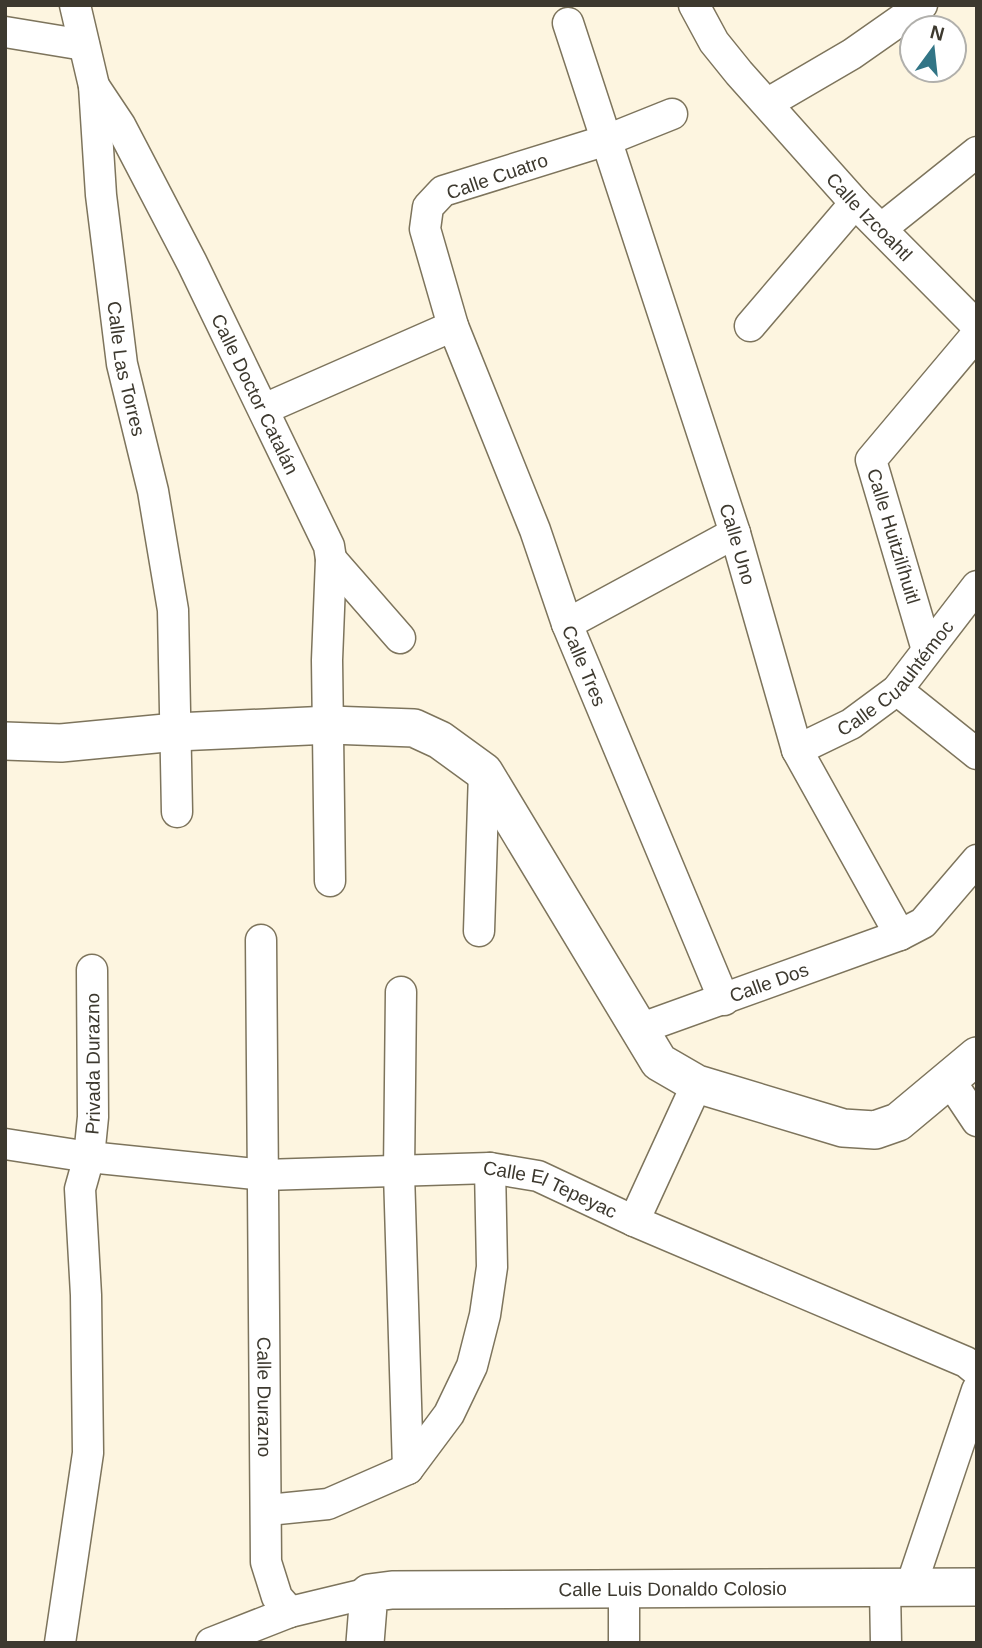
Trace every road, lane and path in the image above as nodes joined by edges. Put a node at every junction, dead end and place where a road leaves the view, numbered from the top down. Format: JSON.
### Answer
{"nodes":[{"id":1,"x":75,"y":5,"type":"edge"},
{"id":2,"x":694,"y":5,"type":"edge"},
{"id":3,"x":922,"y":5,"type":"edge"},
{"id":4,"x":568,"y":23,"type":"dead end"},
{"id":5,"x":5,"y":32,"type":"edge"},
{"id":6,"x":84,"y":46,"type":"junction"},
{"id":7,"x":94,"y":86,"type":"junction"},
{"id":8,"x":768,"y":103,"type":"junction"},
{"id":9,"x":672,"y":114,"type":"dead end"},
{"id":10,"x":607,"y":140,"type":"junction"},
{"id":11,"x":977,"y":152,"type":"edge"},
{"id":12,"x":856,"y":203,"type":"junction"},
{"id":13,"x":882,"y":228,"type":"junction"},
{"id":14,"x":453,"y":326,"type":"junction"},
{"id":15,"x":750,"y":326,"type":"dead end"},
{"id":16,"x":977,"y":326,"type":"edge"},
{"id":17,"x":977,"y":334,"type":"edge"},
{"id":18,"x":264,"y":409,"type":"junction"},
{"id":19,"x":736,"y":533,"type":"junction"},
{"id":20,"x":331,"y":559,"type":"junction"},
{"id":21,"x":977,"y":586,"type":"edge"},
{"id":22,"x":567,"y":624,"type":"junction"},
{"id":23,"x":400,"y":638,"type":"dead end"},
{"id":24,"x":928,"y":650,"type":"junction"},
{"id":25,"x":897,"y":690,"type":"junction"},
{"id":26,"x":330,"y":725,"type":"junction"},
{"id":27,"x":176,"y":732,"type":"junction"},
{"id":28,"x":5,"y":741,"type":"edge"},
{"id":29,"x":797,"y":750,"type":"junction"},
{"id":30,"x":977,"y":754,"type":"edge"},
{"id":31,"x":484,"y":772,"type":"junction"},
{"id":32,"x":177,"y":812,"type":"dead end"},
{"id":33,"x":977,"y":860,"type":"edge"},
{"id":34,"x":331,"y":881,"type":"dead end"},
{"id":35,"x":479,"y":930,"type":"dead end"},
{"id":36,"x":900,"y":934,"type":"junction"},
{"id":37,"x":261,"y":940,"type":"dead end"},
{"id":38,"x":92,"y":970,"type":"dead end"},
{"id":39,"x":401,"y":992,"type":"dead end"},
{"id":40,"x":724,"y":1000,"type":"junction"},
{"id":41,"x":639,"y":1029,"type":"junction"},
{"id":42,"x":977,"y":1056,"type":"edge"},
{"id":43,"x":949,"y":1079,"type":"junction"},
{"id":44,"x":697,"y":1084,"type":"junction"},
{"id":45,"x":977,"y":1121,"type":"edge"},
{"id":46,"x":5,"y":1144,"type":"edge"},
{"id":47,"x":89,"y":1157,"type":"junction"},
{"id":48,"x":490,"y":1168,"type":"junction"},
{"id":49,"x":399,"y":1173,"type":"junction"},
{"id":50,"x":264,"y":1175,"type":"junction"},
{"id":51,"x":634,"y":1221,"type":"junction"},
{"id":52,"x":977,"y":1371,"type":"edge"},
{"id":53,"x":977,"y":1390,"type":"edge"},
{"id":54,"x":408,"y":1469,"type":"junction"},
{"id":55,"x":268,"y":1510,"type":"junction"},
{"id":56,"x":977,"y":1587,"type":"edge"},
{"id":57,"x":897,"y":1589,"type":"junction"},
{"id":58,"x":624,"y":1590,"type":"junction"},
{"id":59,"x":369,"y":1593,"type":"junction"},
{"id":60,"x":290,"y":1612,"type":"junction"},
{"id":61,"x":60,"y":1643,"type":"edge"},
{"id":62,"x":211,"y":1643,"type":"edge"},
{"id":63,"x":365,"y":1643,"type":"edge"},
{"id":64,"x":624,"y":1643,"type":"edge"},
{"id":65,"x":886,"y":1643,"type":"edge"}],
"edges":[{"from":1,"to":6,"type":"street","name":"Calle Las Torres"},
{"from":2,"to":8,"type":"street","name":"Calle Izcoahtl"},
{"from":3,"to":8,"type":"street"},
{"from":4,"to":10,"type":"street","name":"Calle Uno"},
{"from":5,"to":6,"type":"street"},
{"from":6,"to":7,"type":"street","name":"Calle Las Torres"},
{"from":7,"to":18,"type":"street","name":"Calle Doctor Catalán"},
{"from":7,"to":27,"type":"street","name":"Calle Las Torres"},
{"from":8,"to":12,"type":"street","name":"Calle Izcoahtl"},
{"from":9,"to":10,"type":"street","name":"Calle Cuatro"},
{"from":10,"to":14,"type":"street","name":"Calle Cuatro"},
{"from":10,"to":19,"type":"street","name":"Calle Uno"},
{"from":11,"to":13,"type":"street"},
{"from":12,"to":13,"type":"street","name":"Calle Izcoahtl"},
{"from":12,"to":15,"type":"street"},
{"from":13,"to":16,"type":"street","name":"Calle Izcoahtl"},
{"from":14,"to":18,"type":"street"},
{"from":14,"to":22,"type":"street","name":"Calle Tres"},
{"from":17,"to":24,"type":"street","name":"Calle Huitzilíhuitl"},
{"from":18,"to":20,"type":"street","name":"Calle Doctor Catalán"},
{"from":19,"to":22,"type":"street"},
{"from":19,"to":29,"type":"street","name":"Calle Uno"},
{"from":20,"to":23,"type":"street"},
{"from":20,"to":26,"type":"street","name":"Calle Doctor Catalán"},
{"from":21,"to":24,"type":"street","name":"Calle Cuauhtémoc"},
{"from":22,"to":40,"type":"street","name":"Calle Tres"},
{"from":24,"to":25,"type":"street","name":"Calle Cuauhtémoc"},
{"from":25,"to":29,"type":"street","name":"Calle Cuauhtémoc"},
{"from":25,"to":30,"type":"street"},
{"from":26,"to":27,"type":"street"},
{"from":26,"to":31,"type":"street"},
{"from":26,"to":34,"type":"street","name":"Calle Doctor Catalán"},
{"from":27,"to":28,"type":"street"},
{"from":27,"to":32,"type":"street","name":"Calle Las Torres"},
{"from":29,"to":36,"type":"street","name":"Calle Uno"},
{"from":31,"to":35,"type":"street"},
{"from":31,"to":41,"type":"street"},
{"from":33,"to":36,"type":"street","name":"Calle Dos"},
{"from":36,"to":40,"type":"street","name":"Calle Dos"},
{"from":37,"to":50,"type":"street","name":"Calle Durazno"},
{"from":38,"to":47,"type":"street","name":"Privada Durazno"},
{"from":39,"to":49,"type":"street"},
{"from":40,"to":41,"type":"street","name":"Calle Dos"},
{"from":41,"to":44,"type":"street"},
{"from":42,"to":43,"type":"street"},
{"from":43,"to":44,"type":"street"},
{"from":43,"to":45,"type":"street"},
{"from":44,"to":51,"type":"street","name":"Calle El Tepeyac"},
{"from":46,"to":47,"type":"street","name":"Calle El Tepeyac"},
{"from":47,"to":50,"type":"street","name":"Calle El Tepeyac"},
{"from":47,"to":61,"type":"street","name":"Privada Durazno"},
{"from":48,"to":49,"type":"street","name":"Calle El Tepeyac"},
{"from":48,"to":51,"type":"street","name":"Calle El Tepeyac"},
{"from":48,"to":54,"type":"street"},
{"from":49,"to":50,"type":"street","name":"Calle El Tepeyac"},
{"from":49,"to":54,"type":"street"},
{"from":50,"to":55,"type":"street","name":"Calle Durazno"},
{"from":51,"to":52,"type":"street"},
{"from":53,"to":57,"type":"street"},
{"from":54,"to":55,"type":"street"},
{"from":55,"to":60,"type":"street","name":"Calle Durazno"},
{"from":56,"to":57,"type":"street","name":"Calle Luis Donaldo Colosio"},
{"from":57,"to":58,"type":"street","name":"Calle Luis Donaldo Colosio"},
{"from":57,"to":65,"type":"street"},
{"from":58,"to":59,"type":"street","name":"Calle Luis Donaldo Colosio"},
{"from":58,"to":64,"type":"street"},
{"from":59,"to":60,"type":"street"},
{"from":59,"to":63,"type":"street"},
{"from":60,"to":62,"type":"street"}]}
